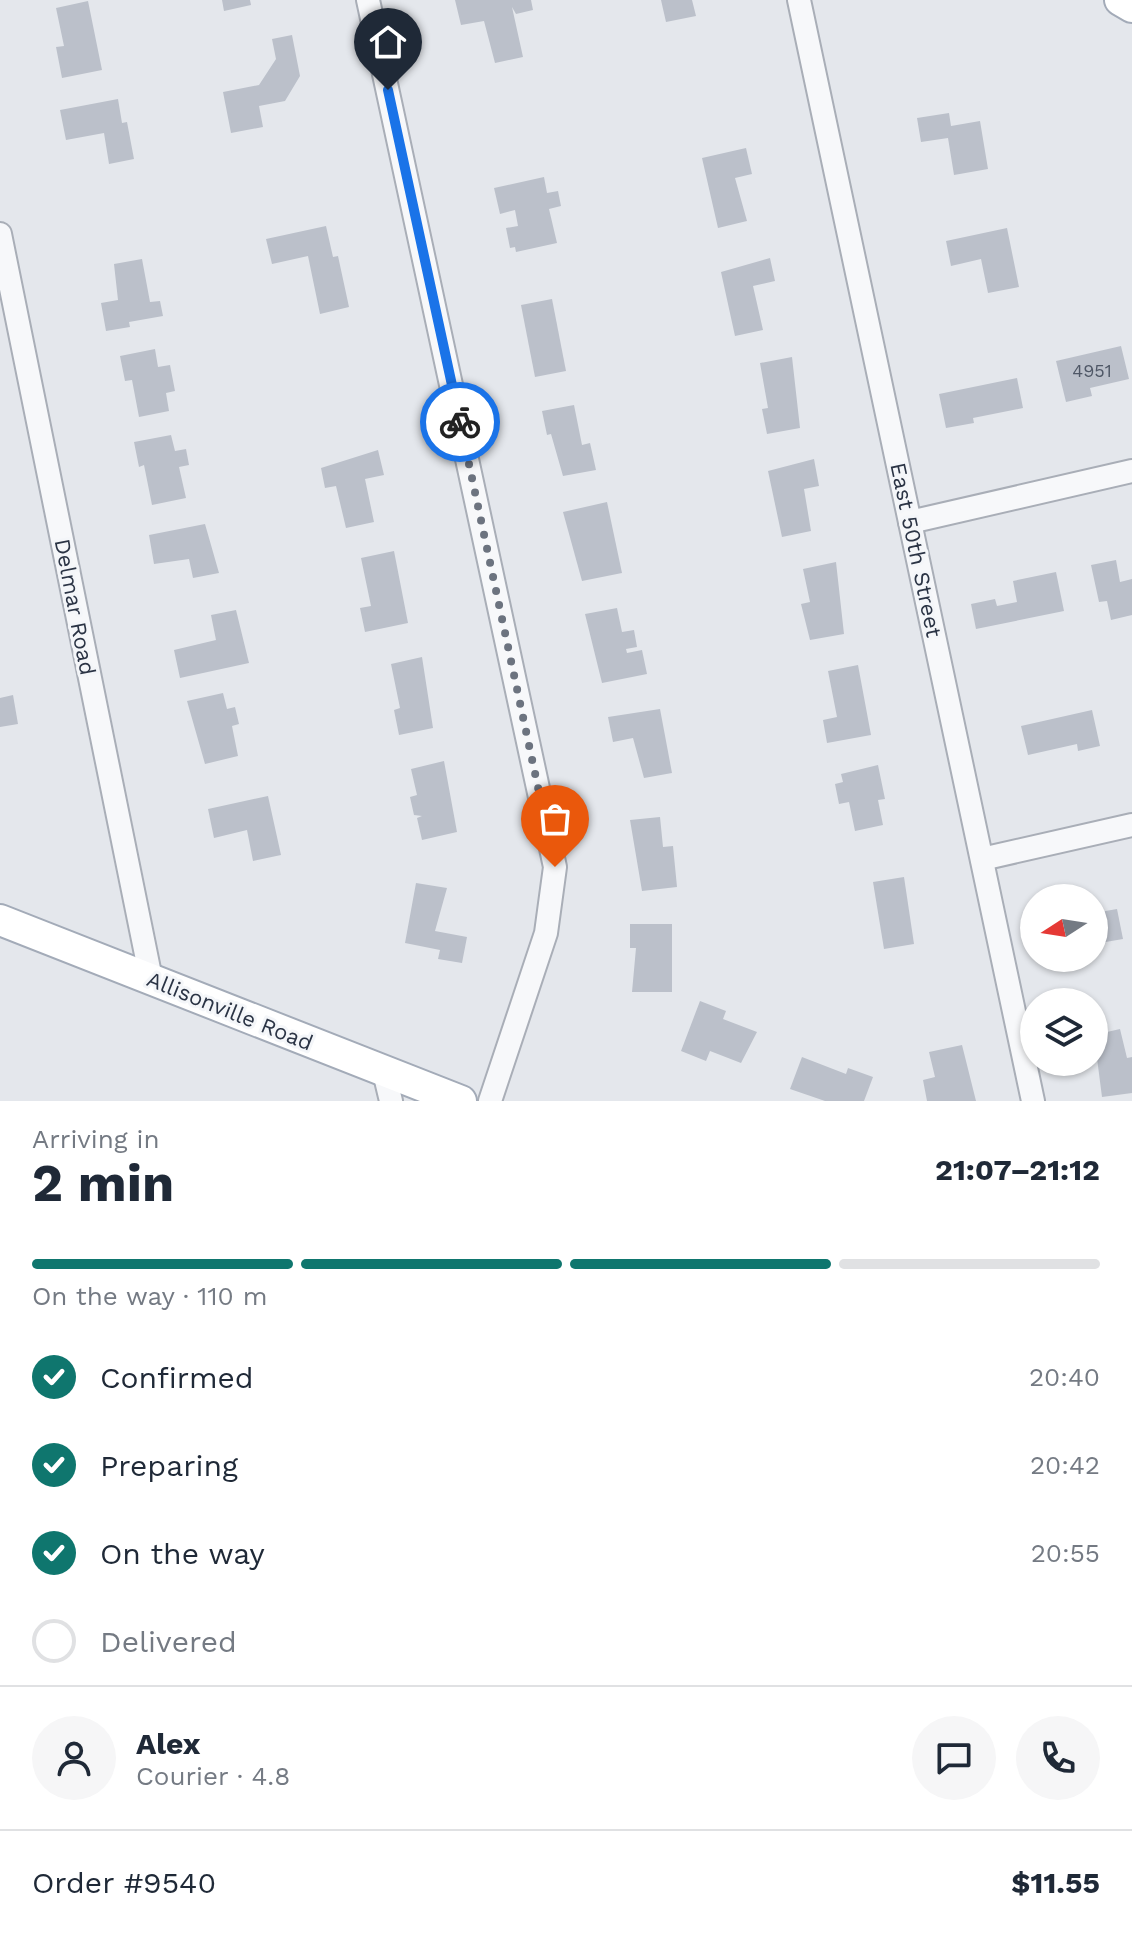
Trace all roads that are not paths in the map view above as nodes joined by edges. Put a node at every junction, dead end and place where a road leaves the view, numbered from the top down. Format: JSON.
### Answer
{"nodes":[{"id":1,"x":368,"y":0,"type":"edge"},
{"id":2,"x":799,"y":0,"type":"edge"},
{"id":3,"x":1120,"y":0,"type":"edge"},
{"id":4,"x":1132,"y":7,"type":"edge"},
{"id":5,"x":0,"y":234,"type":"edge"},
{"id":6,"x":1132,"y":471,"type":"edge"},
{"id":7,"x":910,"y":522,"type":"junction"},
{"id":8,"x":1132,"y":825,"type":"edge"},
{"id":9,"x":982,"y":859,"type":"junction"},
{"id":10,"x":0,"y":920,"type":"edge"},
{"id":11,"x":151,"y":979,"type":"junction"},
{"id":12,"x":387,"y":1086,"type":"edge"},
{"id":13,"x":461,"y":1101,"type":"edge"},
{"id":14,"x":490,"y":1101,"type":"edge"},
{"id":15,"x":1033,"y":1101,"type":"edge"}],
"edges":[{"from":1,"to":14,"type":"street"},
{"from":2,"to":7,"type":"street","name":"East 50th Street"},
{"from":3,"to":4,"type":"main road"},
{"from":5,"to":11,"type":"street","name":"Delmar Road"},
{"from":6,"to":7,"type":"street"},
{"from":7,"to":9,"type":"street","name":"East 50th Street"},
{"from":8,"to":9,"type":"street"},
{"from":9,"to":15,"type":"street","name":"East 50th Street"},
{"from":10,"to":11,"type":"main road","name":"Allisonville Road"},
{"from":11,"to":12,"type":"main road","name":"Allisonville Road"},
{"from":12,"to":13,"type":"main road","name":"Allisonville Road"}]}
